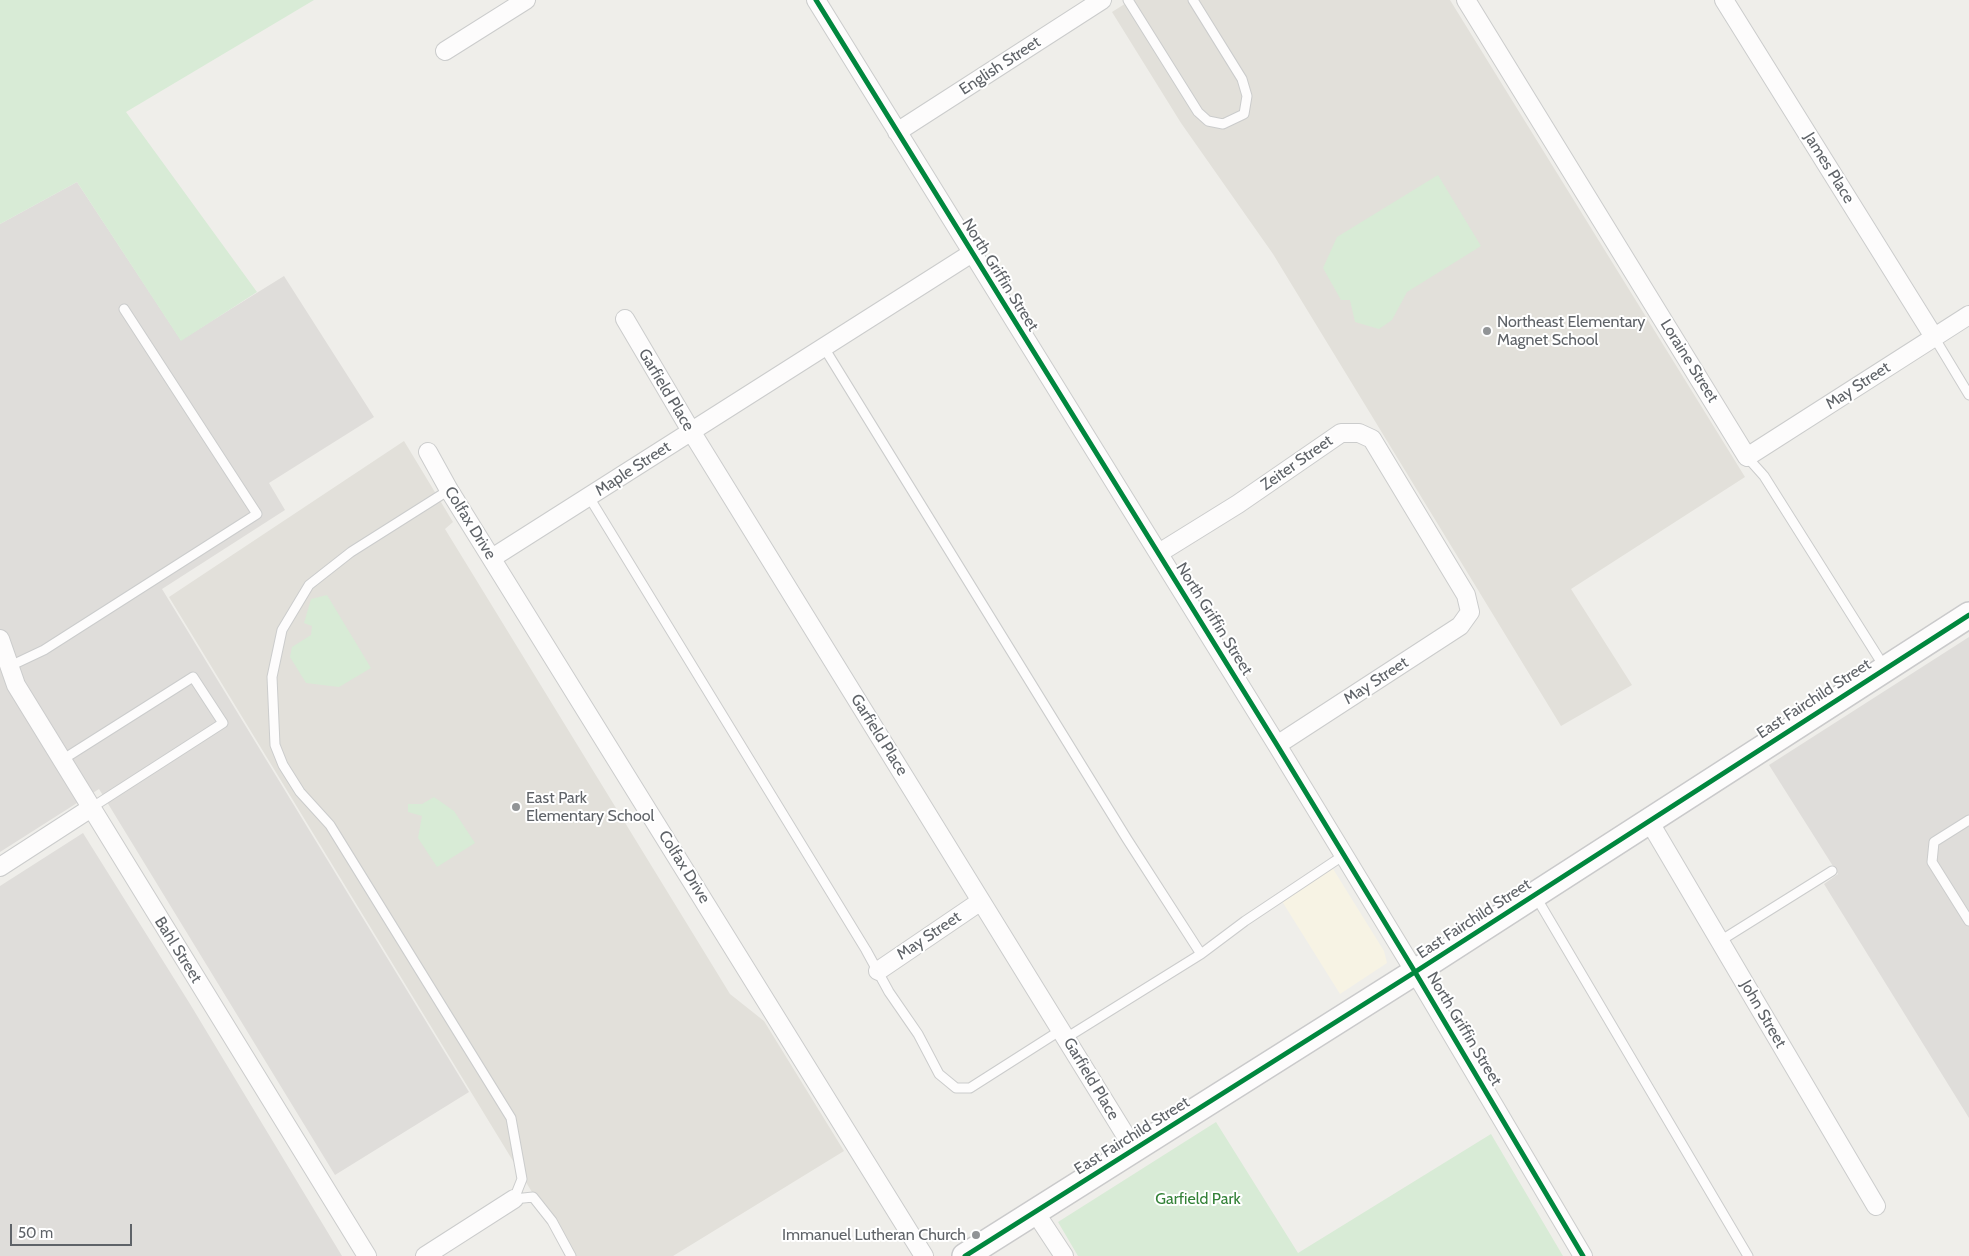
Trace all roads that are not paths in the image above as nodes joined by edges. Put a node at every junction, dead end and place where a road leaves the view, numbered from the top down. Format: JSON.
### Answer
{"nodes":[{"id":1,"x":526,"y":0,"type":"edge"},
{"id":2,"x":816,"y":0,"type":"edge"},
{"id":3,"x":1128,"y":0,"type":"edge"},
{"id":4,"x":1193,"y":0,"type":"edge"},
{"id":5,"x":1466,"y":0,"type":"edge"},
{"id":6,"x":1724,"y":0,"type":"edge"},
{"id":7,"x":1093,"y":2,"type":"edge"},
{"id":8,"x":444,"y":51,"type":"dead end"},
{"id":9,"x":897,"y":132,"type":"junction"},
{"id":10,"x":972,"y":252,"type":"junction"},
{"id":11,"x":124,"y":309,"type":"dead end"},
{"id":12,"x":1969,"y":315,"type":"edge"},
{"id":13,"x":625,"y":320,"type":"dead end"},
{"id":14,"x":1934,"y":337,"type":"junction"},
{"id":15,"x":823,"y":346,"type":"junction"},
{"id":16,"x":1969,"y":395,"type":"edge"},
{"id":17,"x":691,"y":431,"type":"junction"},
{"id":18,"x":428,"y":452,"type":"dead end"},
{"id":19,"x":1748,"y":457,"type":"junction"},
{"id":20,"x":449,"y":490,"type":"junction"},
{"id":21,"x":589,"y":497,"type":"junction"},
{"id":22,"x":1159,"y":553,"type":"junction"},
{"id":23,"x":492,"y":558,"type":"junction"},
{"id":24,"x":1470,"y":612,"type":"joint"},
{"id":25,"x":1969,"y":615,"type":"edge"},
{"id":26,"x":0,"y":639,"type":"edge"},
{"id":27,"x":8,"y":667,"type":"junction"},
{"id":28,"x":1885,"y":668,"type":"junction"},
{"id":29,"x":1277,"y":745,"type":"junction"},
{"id":30,"x":62,"y":760,"type":"junction"},
{"id":31,"x":91,"y":808,"type":"junction"},
{"id":32,"x":1969,"y":820,"type":"edge"},
{"id":33,"x":1649,"y":821,"type":"junction"},
{"id":34,"x":1344,"y":855,"type":"junction"},
{"id":35,"x":0,"y":867,"type":"edge"},
{"id":36,"x":1832,"y":871,"type":"dead end"},
{"id":37,"x":1535,"y":895,"type":"junction"},
{"id":38,"x":981,"y":901,"type":"junction"},
{"id":39,"x":1969,"y":921,"type":"edge"},
{"id":40,"x":1720,"y":941,"type":"junction"},
{"id":41,"x":1201,"y":954,"type":"junction"},
{"id":42,"x":878,"y":971,"type":"junction"},
{"id":43,"x":1415,"y":972,"type":"junction"},
{"id":44,"x":1064,"y":1034,"type":"junction"},
{"id":45,"x":1134,"y":1149,"type":"junction"},
{"id":46,"x":514,"y":1199,"type":"junction"},
{"id":47,"x":1876,"y":1206,"type":"dead end"},
{"id":48,"x":1035,"y":1212,"type":"junction"},
{"id":49,"x":367,"y":1256,"type":"edge"},
{"id":50,"x":425,"y":1256,"type":"edge"},
{"id":51,"x":571,"y":1256,"type":"edge"},
{"id":52,"x":924,"y":1256,"type":"edge"},
{"id":53,"x":965,"y":1256,"type":"edge"},
{"id":54,"x":1064,"y":1256,"type":"edge"},
{"id":55,"x":1583,"y":1256,"type":"edge"},
{"id":56,"x":1748,"y":1256,"type":"edge"}],
"edges":[{"from":1,"to":8,"type":"street"},
{"from":2,"to":9,"type":"street","name":"North Griffin Street"},
{"from":3,"to":4,"type":"lane"},
{"from":5,"to":19,"type":"street","name":"Loraine Street"},
{"from":6,"to":14,"type":"street","name":"James Place"},
{"from":7,"to":9,"type":"street","name":"English Street"},
{"from":9,"to":10,"type":"street","name":"North Griffin Street"},
{"from":10,"to":15,"type":"street","name":"Maple Street"},
{"from":10,"to":22,"type":"street","name":"North Griffin Street"},
{"from":11,"to":27,"type":"lane"},
{"from":12,"to":14,"type":"street","name":"May Street"},
{"from":13,"to":17,"type":"street","name":"Garfield Place"},
{"from":14,"to":16,"type":"lane"},
{"from":14,"to":19,"type":"street","name":"May Street"},
{"from":15,"to":17,"type":"street","name":"Maple Street"},
{"from":15,"to":41,"type":"lane"},
{"from":17,"to":21,"type":"street","name":"Maple Street"},
{"from":17,"to":38,"type":"street","name":"Garfield Place"},
{"from":18,"to":20,"type":"street","name":"Colfax Drive"},
{"from":19,"to":28,"type":"lane","name":"Loraine Street"},
{"from":20,"to":23,"type":"street","name":"Colfax Drive"},
{"from":20,"to":46,"type":"lane"},
{"from":21,"to":23,"type":"street","name":"Maple Street"},
{"from":21,"to":42,"type":"lane"},
{"from":22,"to":24,"type":"street","name":"Zeiter Street"},
{"from":22,"to":29,"type":"street","name":"North Griffin Street"},
{"from":23,"to":52,"type":"street","name":"Colfax Drive"},
{"from":24,"to":29,"type":"street","name":"May Street"},
{"from":25,"to":28,"type":"street","name":"East Fairchild Street"},
{"from":26,"to":27,"type":"street","name":"Bahl Street"},
{"from":27,"to":30,"type":"street","name":"Bahl Street"},
{"from":28,"to":33,"type":"street","name":"East Fairchild Street"},
{"from":29,"to":34,"type":"street","name":"North Griffin Street"},
{"from":30,"to":31,"type":"street","name":"Bahl Street"},
{"from":30,"to":31,"type":"lane"},
{"from":31,"to":35,"type":"street"},
{"from":31,"to":49,"type":"street","name":"Bahl Street"},
{"from":32,"to":39,"type":"lane"},
{"from":33,"to":37,"type":"street","name":"East Fairchild Street"},
{"from":33,"to":40,"type":"street","name":"John Street"},
{"from":34,"to":41,"type":"lane"},
{"from":34,"to":43,"type":"street","name":"North Griffin Street"},
{"from":36,"to":40,"type":"lane"},
{"from":37,"to":43,"type":"street","name":"East Fairchild Street"},
{"from":37,"to":56,"type":"lane"},
{"from":38,"to":42,"type":"street","name":"May Street"},
{"from":38,"to":44,"type":"street","name":"Garfield Place"},
{"from":40,"to":47,"type":"street","name":"John Street"},
{"from":41,"to":44,"type":"lane"},
{"from":42,"to":44,"type":"lane"},
{"from":43,"to":45,"type":"street","name":"East Fairchild Street"},
{"from":43,"to":55,"type":"street","name":"North Griffin Street"},
{"from":44,"to":45,"type":"street","name":"Garfield Place"},
{"from":45,"to":48,"type":"street","name":"East Fairchild Street"},
{"from":46,"to":50,"type":"street"},
{"from":46,"to":51,"type":"lane"},
{"from":48,"to":53,"type":"street","name":"East Fairchild Street"},
{"from":48,"to":54,"type":"street"}]}
